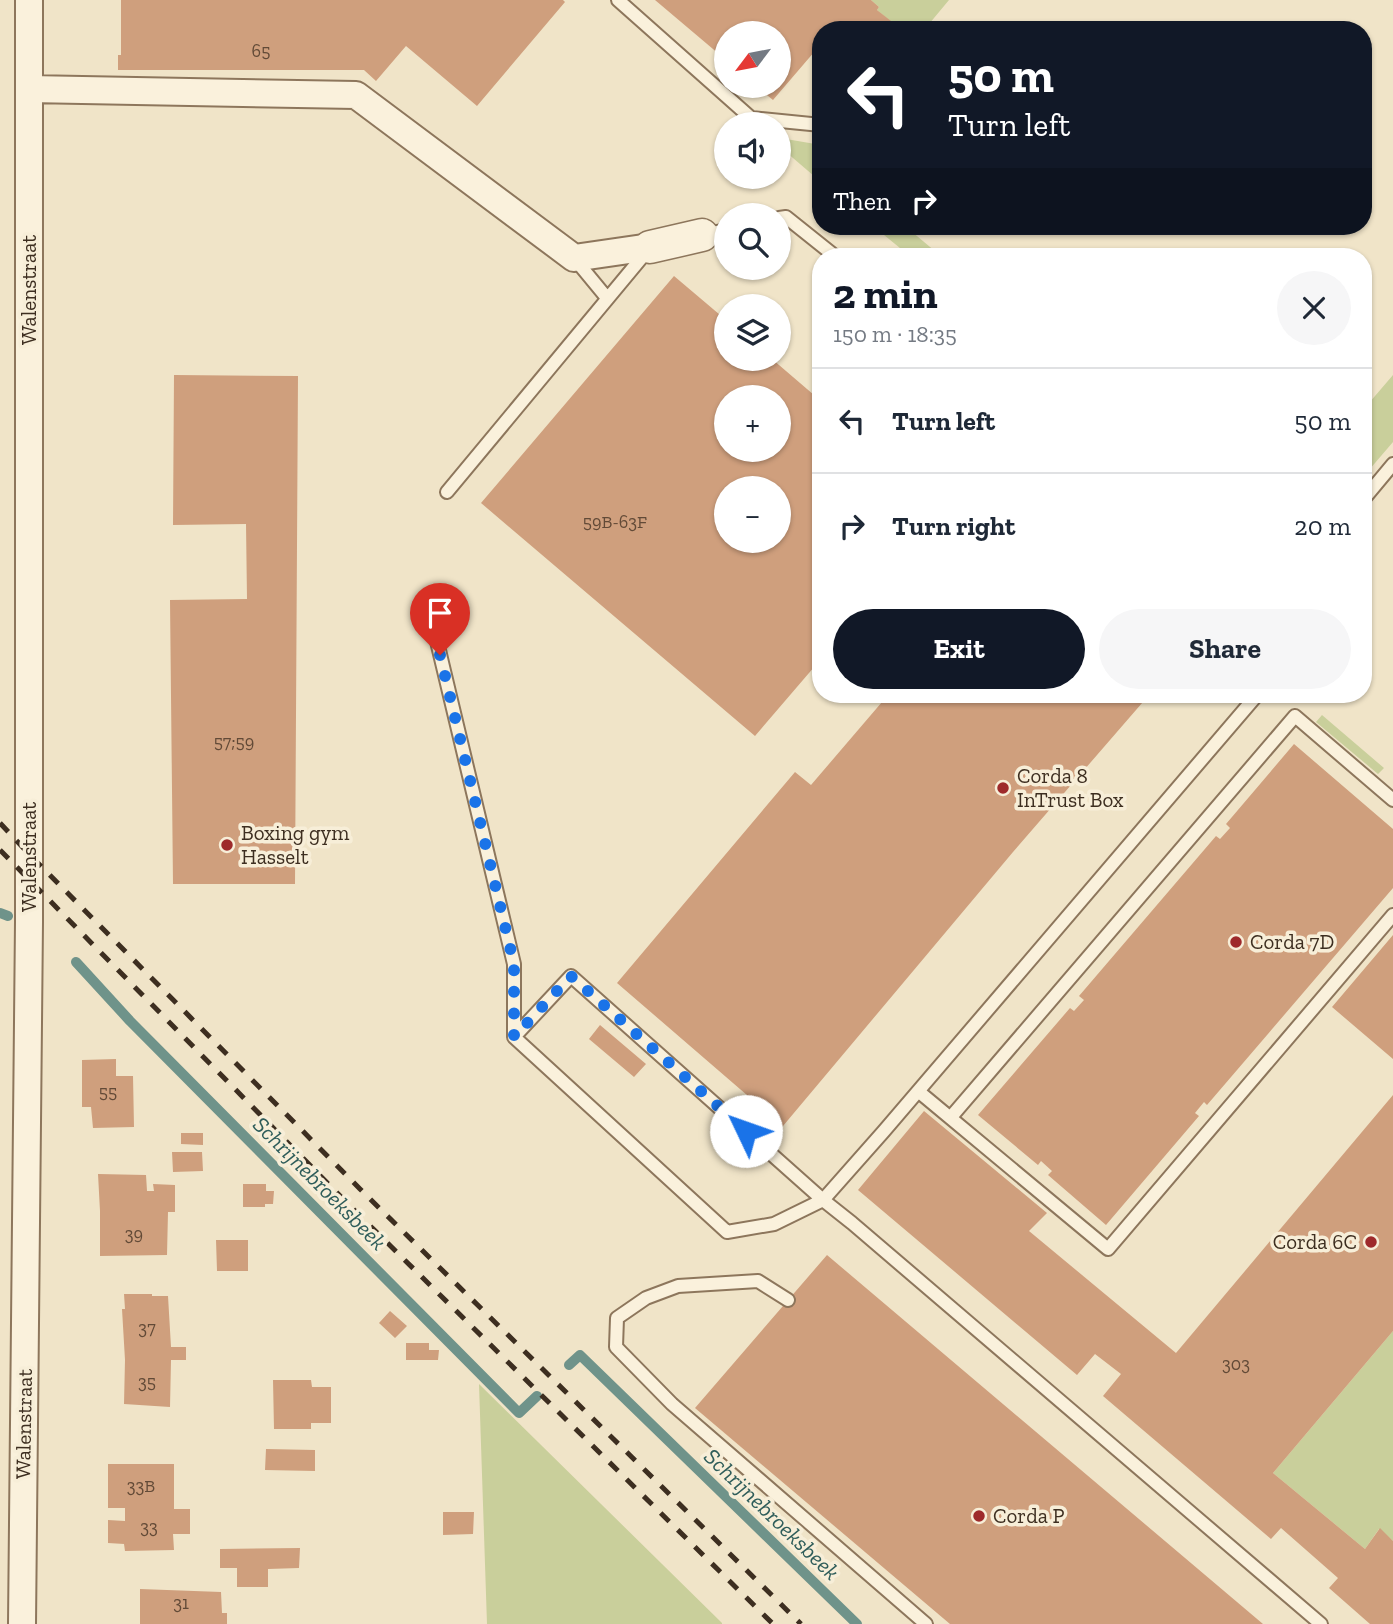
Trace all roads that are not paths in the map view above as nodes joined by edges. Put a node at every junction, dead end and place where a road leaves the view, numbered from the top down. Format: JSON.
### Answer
{"nodes":[{"id":1,"x":29,"y":0,"type":"edge"},
{"id":2,"x":618,"y":0,"type":"edge"},
{"id":3,"x":29,"y":89,"type":"junction"},
{"id":4,"x":812,"y":124,"type":"edge"},
{"id":5,"x":791,"y":221,"type":"edge"},
{"id":6,"x":714,"y":232,"type":"edge"},
{"id":7,"x":650,"y":247,"type":"junction"},
{"id":8,"x":825,"y":248,"type":"edge"},
{"id":9,"x":574,"y":258,"type":"junction"},
{"id":10,"x":607,"y":298,"type":"junction"},
{"id":11,"x":1393,"y":464,"type":"edge"},
{"id":12,"x":1372,"y":489,"type":"edge"},
{"id":13,"x":447,"y":492,"type":"dead end"},
{"id":14,"x":434,"y":629,"type":"dead end"},
{"id":15,"x":1250,"y":703,"type":"edge"},
{"id":16,"x":1393,"y":800,"type":"edge"},
{"id":17,"x":1393,"y":915,"type":"edge"},
{"id":18,"x":514,"y":1037,"type":"junction"},
{"id":19,"x":918,"y":1091,"type":"junction"},
{"id":20,"x":951,"y":1117,"type":"junction"},
{"id":21,"x":823,"y":1200,"type":"junction"},
{"id":22,"x":788,"y":1300,"type":"dead end"},
{"id":23,"x":22,"y":1624,"type":"edge"},
{"id":24,"x":926,"y":1624,"type":"edge"},
{"id":25,"x":1321,"y":1624,"type":"edge"}],
"edges":[{"from":1,"to":3,"type":"street","name":"Walenstraat"},
{"from":2,"to":4,"type":"lane"},
{"from":3,"to":9,"type":"street"},
{"from":3,"to":23,"type":"street","name":"Walenstraat"},
{"from":5,"to":8,"type":"lane"},
{"from":6,"to":7,"type":"street"},
{"from":7,"to":9,"type":"street"},
{"from":7,"to":10,"type":"lane"},
{"from":9,"to":10,"type":"lane"},
{"from":10,"to":13,"type":"lane"},
{"from":11,"to":12,"type":"lane"},
{"from":14,"to":18,"type":"lane"},
{"from":15,"to":19,"type":"lane"},
{"from":16,"to":20,"type":"lane"},
{"from":17,"to":20,"type":"lane"},
{"from":18,"to":21,"type":"lane"},
{"from":18,"to":21,"type":"lane"},
{"from":19,"to":20,"type":"lane"},
{"from":19,"to":21,"type":"lane"},
{"from":21,"to":25,"type":"lane"},
{"from":22,"to":24,"type":"lane"}]}
